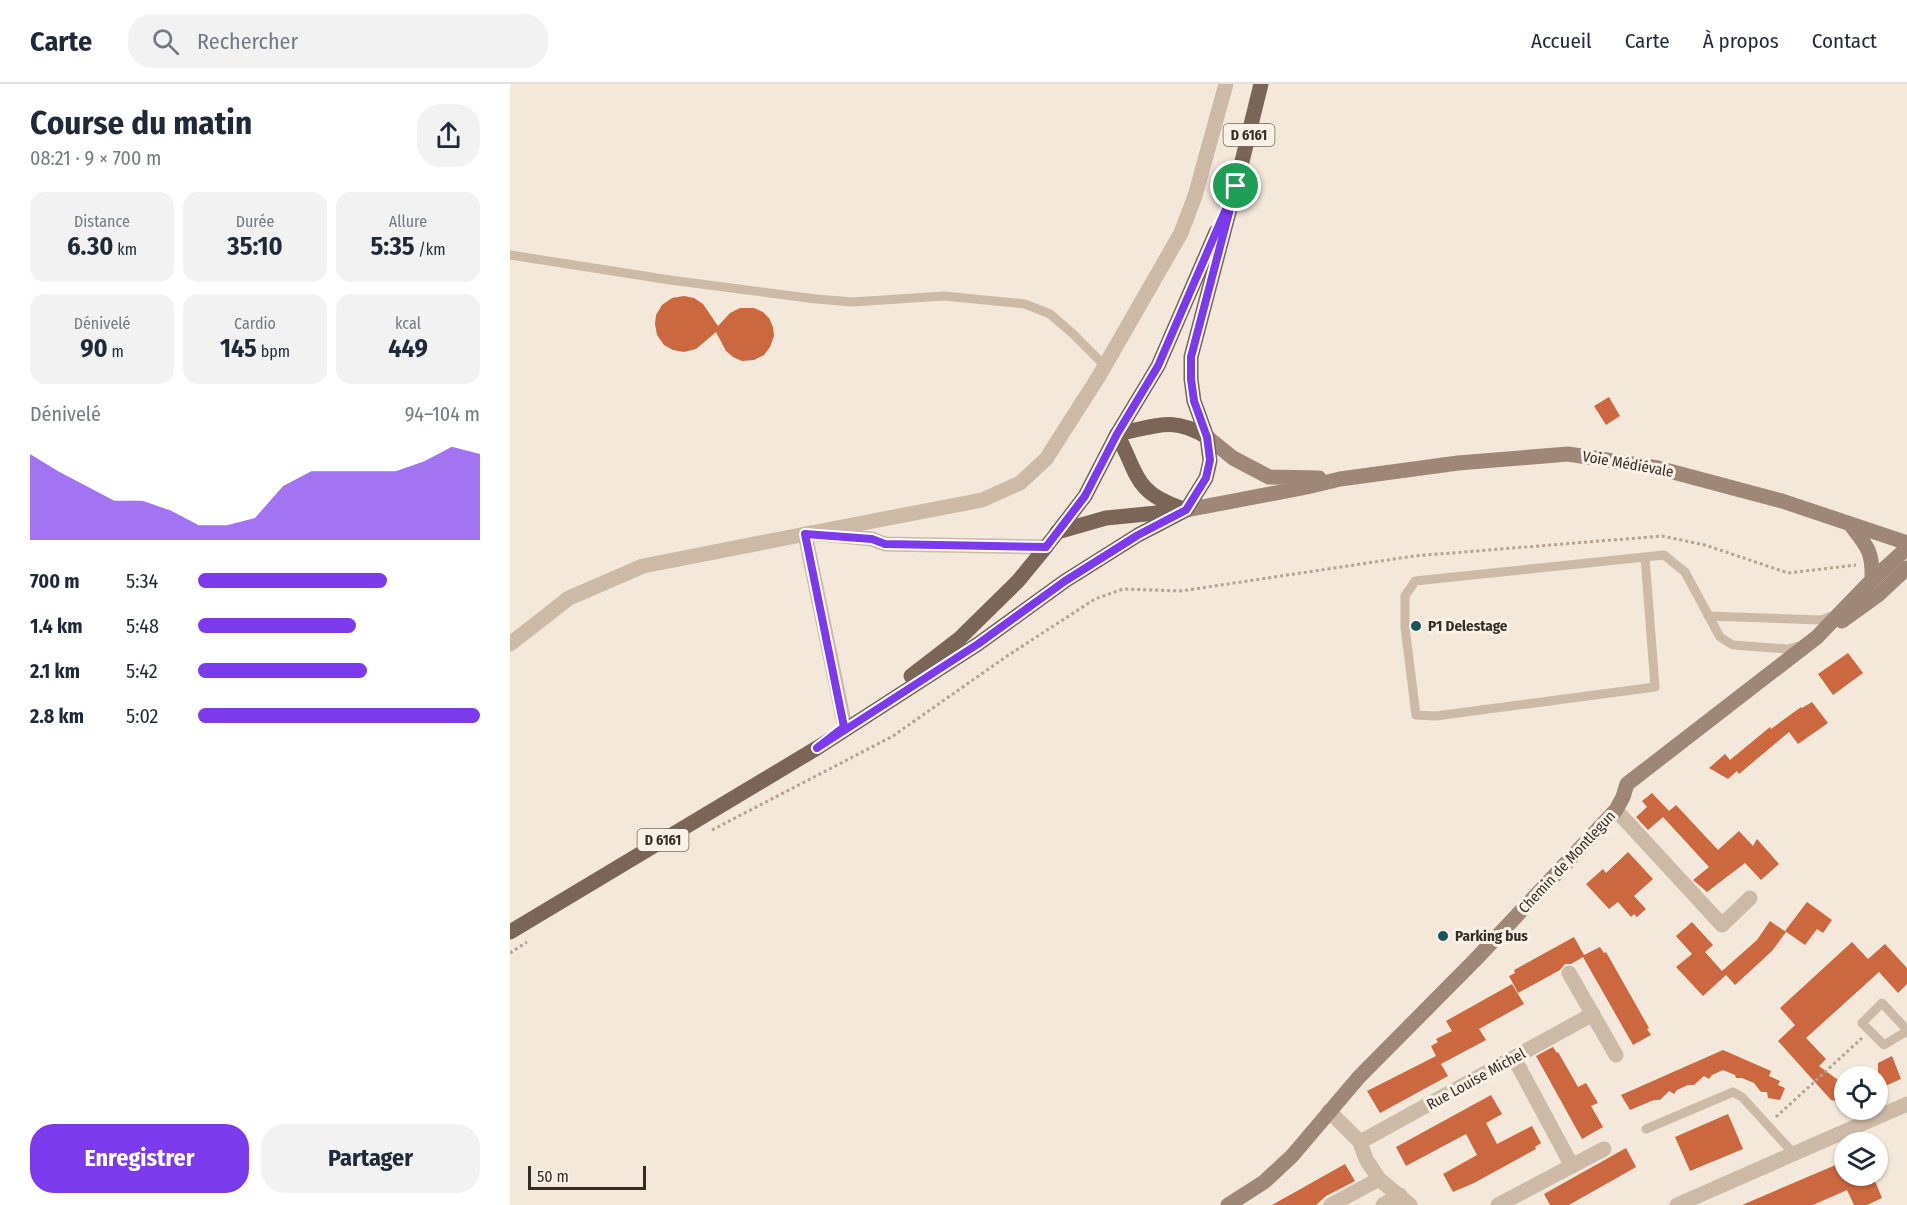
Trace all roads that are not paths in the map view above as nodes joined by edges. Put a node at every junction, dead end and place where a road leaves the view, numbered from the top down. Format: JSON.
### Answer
{"nodes":[{"id":1,"x":1226,"y":84,"type":"edge"},
{"id":2,"x":1261,"y":84,"type":"edge"},
{"id":3,"x":1236,"y":186,"type":"junction"},
{"id":4,"x":510,"y":255,"type":"edge"},
{"id":5,"x":1105,"y":366,"type":"junction"},
{"id":6,"x":1117,"y":434,"type":"junction"},
{"id":7,"x":1207,"y":437,"type":"junction"},
{"id":8,"x":1340,"y":479,"type":"junction"},
{"id":9,"x":1186,"y":510,"type":"junction"},
{"id":10,"x":1850,"y":524,"type":"junction"},
{"id":11,"x":1057,"y":532,"type":"junction"},
{"id":12,"x":808,"y":534,"type":"junction"},
{"id":13,"x":1907,"y":543,"type":"edge"},
{"id":14,"x":1046,"y":547,"type":"junction"},
{"id":15,"x":1907,"y":548,"type":"edge"},
{"id":16,"x":1645,"y":557,"type":"junction"},
{"id":17,"x":1907,"y":568,"type":"edge"},
{"id":18,"x":1872,"y":580,"type":"junction"},
{"id":19,"x":1840,"y":614,"type":"junction"},
{"id":20,"x":1708,"y":616,"type":"junction"},
{"id":21,"x":1813,"y":640,"type":"junction"},
{"id":22,"x":510,"y":644,"type":"edge"},
{"id":23,"x":844,"y":727,"type":"junction"},
{"id":24,"x":817,"y":748,"type":"junction"},
{"id":25,"x":1616,"y":810,"type":"junction"},
{"id":26,"x":1750,"y":898,"type":"dead end"},
{"id":27,"x":510,"y":932,"type":"edge"},
{"id":28,"x":1569,"y":973,"type":"dead end"},
{"id":29,"x":1593,"y":1014,"type":"junction"},
{"id":30,"x":1907,"y":1031,"type":"edge"},
{"id":31,"x":1616,"y":1055,"type":"dead end"},
{"id":32,"x":1514,"y":1058,"type":"junction"},
{"id":33,"x":1907,"y":1104,"type":"edge"},
{"id":34,"x":1329,"y":1111,"type":"junction"},
{"id":35,"x":1646,"y":1130,"type":"dead end"},
{"id":36,"x":1360,"y":1142,"type":"junction"},
{"id":37,"x":1604,"y":1149,"type":"dead end"},
{"id":38,"x":1794,"y":1154,"type":"junction"},
{"id":39,"x":1572,"y":1166,"type":"junction"},
{"id":40,"x":1379,"y":1179,"type":"junction"},
{"id":41,"x":1405,"y":1200,"type":"edge"},
{"id":42,"x":1227,"y":1205,"type":"edge"},
{"id":43,"x":1331,"y":1205,"type":"edge"},
{"id":44,"x":1383,"y":1205,"type":"edge"},
{"id":45,"x":1498,"y":1205,"type":"edge"},
{"id":46,"x":1677,"y":1205,"type":"edge"}],
"edges":[{"from":1,"to":5,"type":"street"},
{"from":2,"to":3,"type":"main road","number":"D 6161"},
{"from":3,"to":6,"type":"main road","number":"D 6161"},
{"from":3,"to":7,"type":"main road"},
{"from":4,"to":5,"type":"lane"},
{"from":5,"to":12,"type":"street"},
{"from":6,"to":7,"type":"main road"},
{"from":6,"to":9,"type":"main road"},
{"from":6,"to":11,"type":"main road","number":"D 6161"},
{"from":7,"to":8,"type":"street"},
{"from":7,"to":9,"type":"main road"},
{"from":8,"to":9,"type":"street"},
{"from":8,"to":10,"type":"street","name":"Voie Médiévale"},
{"from":9,"to":11,"type":"main road"},
{"from":9,"to":24,"type":"main road"},
{"from":10,"to":13,"type":"street","name":"Voie Médiévale"},
{"from":10,"to":18,"type":"street"},
{"from":11,"to":14,"type":"main road","number":"D 6161"},
{"from":12,"to":14,"type":"street"},
{"from":12,"to":22,"type":"street"},
{"from":12,"to":23,"type":"street"},
{"from":14,"to":23,"type":"main road","number":"D 6161"},
{"from":15,"to":18,"type":"street","name":"Chemin de Montlegun"},
{"from":16,"to":16,"type":"lane"},
{"from":16,"to":20,"type":"lane"},
{"from":17,"to":21,"type":"street","name":"Chemin de Montlegun"},
{"from":18,"to":19,"type":"street","name":"Chemin de Montlegun"},
{"from":19,"to":20,"type":"lane"},
{"from":19,"to":21,"type":"street","name":"Chemin de Montlegun"},
{"from":20,"to":21,"type":"lane"},
{"from":21,"to":25,"type":"street","name":"Chemin de Montlegun"},
{"from":23,"to":24,"type":"main road","number":"D 6161"},
{"from":24,"to":27,"type":"main road","number":"D 6161"},
{"from":25,"to":26,"type":"street"},
{"from":25,"to":34,"type":"street","name":"Chemin de Montlegun"},
{"from":28,"to":29,"type":"street"},
{"from":29,"to":31,"type":"street"},
{"from":29,"to":32,"type":"street","name":"Rue Louise Michel"},
{"from":30,"to":30,"type":"lane"},
{"from":32,"to":36,"type":"street","name":"Rue Louise Michel"},
{"from":32,"to":39,"type":"street"},
{"from":33,"to":38,"type":"street"},
{"from":34,"to":36,"type":"street"},
{"from":34,"to":42,"type":"street","name":"Chemin de Montlegun"},
{"from":35,"to":38,"type":"lane"},
{"from":36,"to":40,"type":"street"},
{"from":37,"to":39,"type":"street"},
{"from":38,"to":46,"type":"street"},
{"from":39,"to":45,"type":"street"},
{"from":40,"to":41,"type":"street"},
{"from":40,"to":43,"type":"street"},
{"from":41,"to":44,"type":"street"}]}
